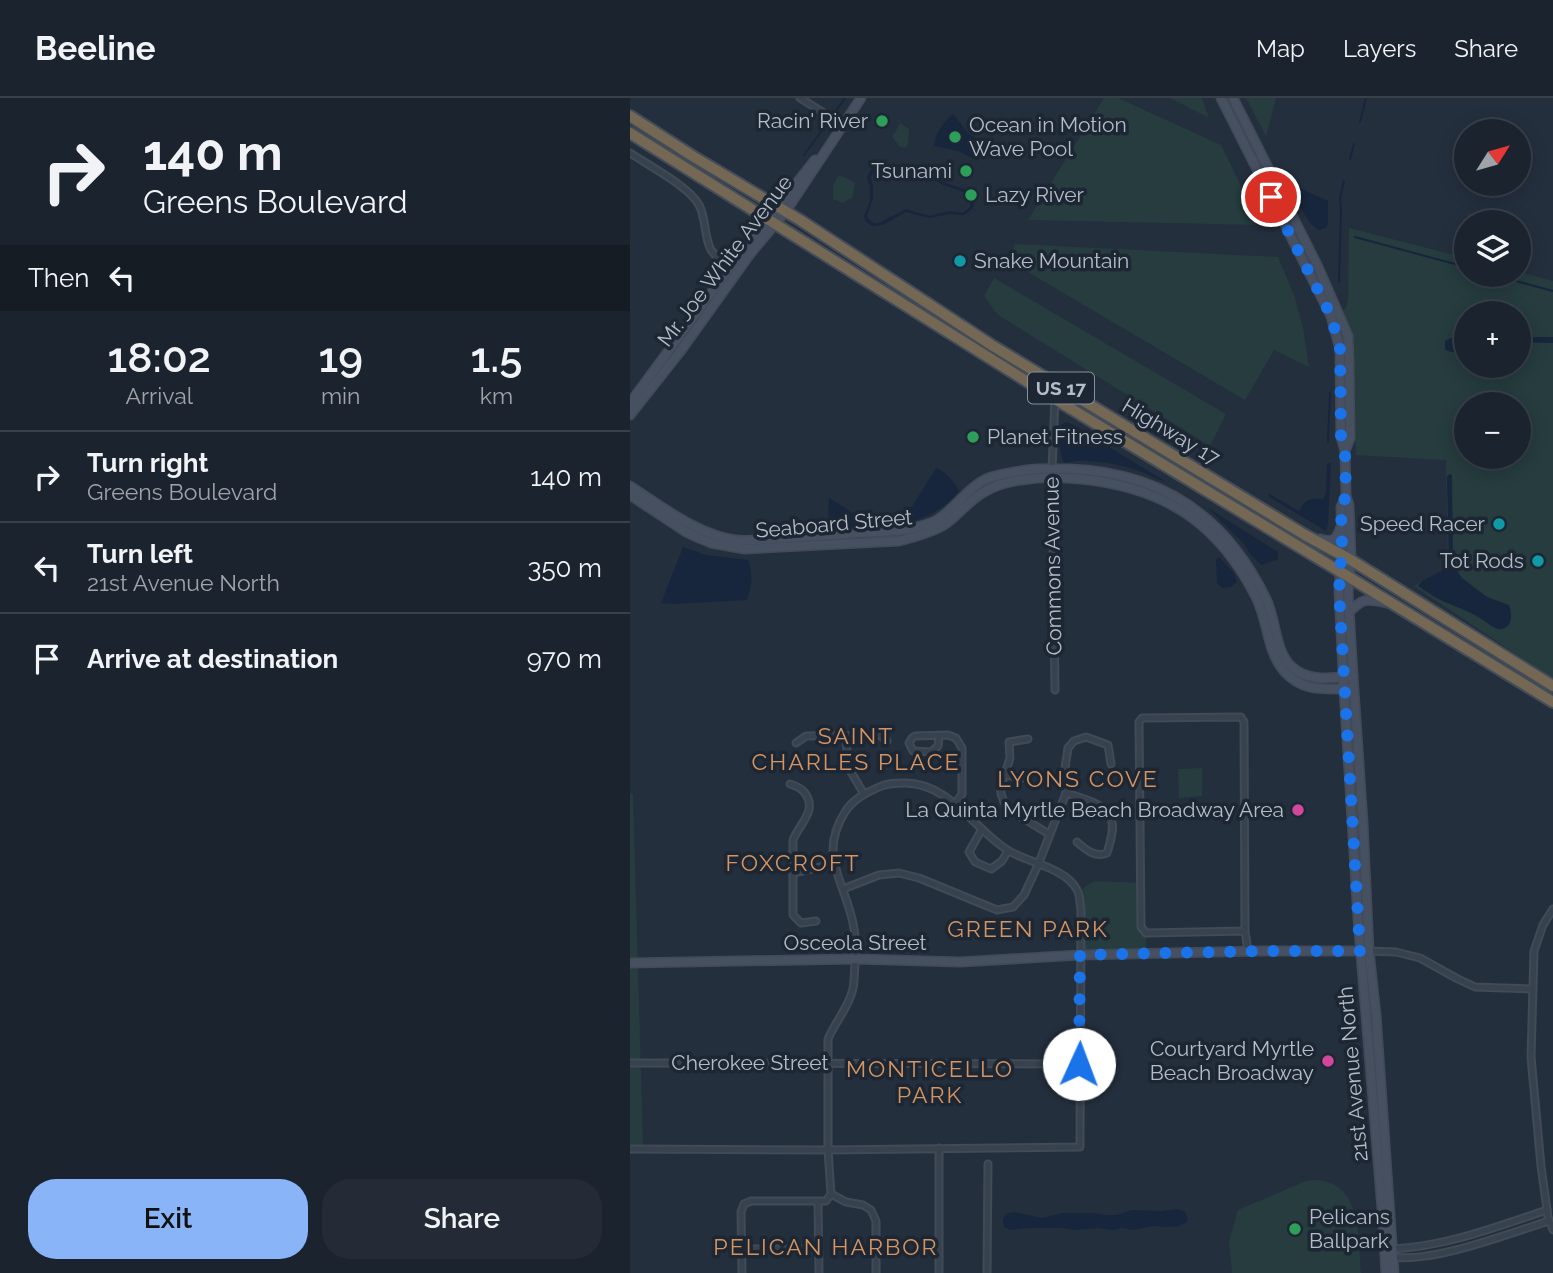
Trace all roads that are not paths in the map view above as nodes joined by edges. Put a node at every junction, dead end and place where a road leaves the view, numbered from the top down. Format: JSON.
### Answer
{"nodes":[{"id":1,"x":800,"y":98,"type":"edge"},
{"id":2,"x":861,"y":98,"type":"edge"},
{"id":3,"x":1221,"y":98,"type":"edge"},
{"id":4,"x":1233,"y":98,"type":"edge"},
{"id":5,"x":630,"y":116,"type":"edge"},
{"id":6,"x":843,"y":125,"type":"junction"},
{"id":7,"x":630,"y":133,"type":"edge"},
{"id":8,"x":630,"y":153,"type":"edge"},
{"id":9,"x":776,"y":214,"type":"junction"},
{"id":10,"x":731,"y":273,"type":"junction"},
{"id":11,"x":1055,"y":399,"type":"junction"},
{"id":12,"x":630,"y":403,"type":"edge"},
{"id":13,"x":630,"y":415,"type":"edge"},
{"id":14,"x":1345,"y":451,"type":"junction"},
{"id":15,"x":1052,"y":473,"type":"junction"},
{"id":16,"x":630,"y":486,"type":"edge"},
{"id":17,"x":630,"y":495,"type":"edge"},
{"id":18,"x":1346,"y":496,"type":"junction"},
{"id":19,"x":1342,"y":524,"type":"junction"},
{"id":20,"x":1305,"y":535,"type":"junction"},
{"id":21,"x":1346,"y":558,"type":"junction"},
{"id":22,"x":1345,"y":574,"type":"junction"},
{"id":23,"x":1395,"y":605,"type":"junction"},
{"id":24,"x":1349,"y":612,"type":"junction"},
{"id":25,"x":1348,"y":677,"type":"junction"},
{"id":26,"x":1553,"y":686,"type":"edge"},
{"id":27,"x":1349,"y":689,"type":"junction"},
{"id":28,"x":1055,"y":690,"type":"dead end"},
{"id":29,"x":1553,"y":702,"type":"edge"},
{"id":30,"x":939,"y":736,"type":"junction"},
{"id":31,"x":846,"y":737,"type":"junction"},
{"id":32,"x":1028,"y":739,"type":"dead end"},
{"id":33,"x":887,"y":741,"type":"dead end"},
{"id":34,"x":796,"y":743,"type":"dead end"},
{"id":35,"x":1111,"y":764,"type":"dead end"},
{"id":36,"x":1004,"y":775,"type":"junction"},
{"id":37,"x":1024,"y":778,"type":"dead end"},
{"id":38,"x":790,"y":784,"type":"dead end"},
{"id":39,"x":1066,"y":793,"type":"junction"},
{"id":40,"x":864,"y":794,"type":"junction"},
{"id":41,"x":955,"y":804,"type":"junction"},
{"id":42,"x":982,"y":829,"type":"junction"},
{"id":43,"x":1049,"y":834,"type":"junction"},
{"id":44,"x":1077,"y":842,"type":"dead end"},
{"id":45,"x":1008,"y":851,"type":"junction"},
{"id":46,"x":834,"y":864,"type":"junction"},
{"id":47,"x":1038,"y":865,"type":"junction"},
{"id":48,"x":793,"y":873,"type":"junction"},
{"id":49,"x":843,"y":890,"type":"junction"},
{"id":50,"x":1553,"y":909,"type":"edge"},
{"id":51,"x":816,"y":921,"type":"dead end"},
{"id":52,"x":1245,"y":931,"type":"junction"},
{"id":53,"x":1248,"y":951,"type":"junction"},
{"id":54,"x":1365,"y":951,"type":"junction"},
{"id":55,"x":1080,"y":955,"type":"junction"},
{"id":56,"x":855,"y":959,"type":"junction"},
{"id":57,"x":630,"y":963,"type":"edge"},
{"id":58,"x":1532,"y":989,"type":"junction"},
{"id":59,"x":630,"y":1063,"type":"edge"},
{"id":60,"x":827,"y":1063,"type":"junction"},
{"id":61,"x":1079,"y":1064,"type":"junction"},
{"id":62,"x":939,"y":1148,"type":"junction"},
{"id":63,"x":630,"y":1149,"type":"edge"},
{"id":64,"x":828,"y":1150,"type":"junction"},
{"id":65,"x":988,"y":1164,"type":"dead end"},
{"id":66,"x":831,"y":1194,"type":"junction"},
{"id":67,"x":818,"y":1202,"type":"junction"},
{"id":68,"x":1547,"y":1210,"type":"junction"},
{"id":69,"x":1549,"y":1221,"type":"junction"},
{"id":70,"x":1553,"y":1230,"type":"edge"},
{"id":71,"x":742,"y":1249,"type":"junction"},
{"id":72,"x":818,"y":1249,"type":"junction"},
{"id":73,"x":1390,"y":1254,"type":"junction"},
{"id":74,"x":742,"y":1273,"type":"edge"},
{"id":75,"x":819,"y":1273,"type":"edge"},
{"id":76,"x":876,"y":1273,"type":"edge"},
{"id":77,"x":939,"y":1273,"type":"edge"},
{"id":78,"x":987,"y":1273,"type":"edge"},
{"id":79,"x":1386,"y":1273,"type":"edge"},
{"id":80,"x":1394,"y":1273,"type":"edge"}],
"edges":[{"from":1,"to":6,"type":"street"},
{"from":2,"to":6,"type":"street","name":"Mr. Joe White Avenue"},
{"from":3,"to":14,"type":"street","name":"21st Avenue North"},
{"from":4,"to":14,"type":"street","name":"21st Avenue North"},
{"from":5,"to":9,"type":"highway","name":"Highway 17","number":"US 17"},
{"from":6,"to":9,"type":"street","name":"Mr. Joe White Avenue"},
{"from":7,"to":9,"type":"highway","name":"Highway 17","number":"US 17"},
{"from":8,"to":10,"type":"street"},
{"from":9,"to":10,"type":"street","name":"Mr. Joe White Avenue"},
{"from":9,"to":11,"type":"highway","name":"Highway 17","number":"US 17"},
{"from":9,"to":20,"type":"highway","name":"Highway 17","number":"US 17"},
{"from":10,"to":12,"type":"street","name":"Mr. Joe White Avenue"},
{"from":10,"to":13,"type":"street","name":"Mr. Joe White Avenue"},
{"from":11,"to":15,"type":"street","name":"Commons Avenue"},
{"from":11,"to":22,"type":"highway","name":"Highway 17","number":"US 17"},
{"from":14,"to":18,"type":"street","name":"21st Avenue North"},
{"from":15,"to":16,"type":"street","name":"Seaboard Street"},
{"from":15,"to":17,"type":"street","name":"Seaboard Street"},
{"from":15,"to":25,"type":"street","name":"Seaboard Street"},
{"from":15,"to":27,"type":"street","name":"Seaboard Street"},
{"from":15,"to":28,"type":"street","name":"Commons Avenue"},
{"from":18,"to":19,"type":"street","name":"21st Avenue North"},
{"from":18,"to":21,"type":"street","name":"21st Avenue North"},
{"from":19,"to":20,"type":"street"},
{"from":19,"to":21,"type":"street","name":"21st Avenue North"},
{"from":20,"to":21,"type":"highway","name":"Highway 17","number":"US 17"},
{"from":21,"to":22,"type":"street","name":"21st Avenue North"},
{"from":21,"to":26,"type":"highway","name":"Highway 17","number":"US 17"},
{"from":22,"to":23,"type":"highway","name":"Highway 17","number":"US 17"},
{"from":22,"to":24,"type":"street","name":"21st Avenue North"},
{"from":22,"to":25,"type":"street","name":"21st Avenue North"},
{"from":23,"to":24,"type":"street"},
{"from":23,"to":29,"type":"highway","name":"Highway 17","number":"US 17"},
{"from":24,"to":25,"type":"street","name":"21st Avenue North"},
{"from":25,"to":27,"type":"street","name":"21st Avenue North"},
{"from":27,"to":54,"type":"street","name":"21st Avenue North"},
{"from":30,"to":30,"type":"street"},
{"from":30,"to":41,"type":"street"},
{"from":31,"to":33,"type":"street"},
{"from":31,"to":34,"type":"street"},
{"from":31,"to":40,"type":"street"},
{"from":32,"to":36,"type":"street"},
{"from":35,"to":39,"type":"street"},
{"from":36,"to":37,"type":"street"},
{"from":36,"to":43,"type":"street"},
{"from":38,"to":48,"type":"street"},
{"from":39,"to":43,"type":"street"},
{"from":39,"to":44,"type":"street"},
{"from":40,"to":41,"type":"street"},
{"from":40,"to":46,"type":"street"},
{"from":41,"to":42,"type":"street"},
{"from":42,"to":45,"type":"street"},
{"from":42,"to":45,"type":"street"},
{"from":43,"to":47,"type":"street"},
{"from":45,"to":47,"type":"street"},
{"from":46,"to":48,"type":"street"},
{"from":46,"to":49,"type":"street"},
{"from":47,"to":49,"type":"street"},
{"from":47,"to":55,"type":"street"},
{"from":48,"to":51,"type":"street"},
{"from":49,"to":56,"type":"street"},
{"from":50,"to":58,"type":"street"},
{"from":52,"to":52,"type":"street"},
{"from":52,"to":53,"type":"street"},
{"from":53,"to":54,"type":"street","name":"Osceola Street"},
{"from":53,"to":55,"type":"street","name":"Osceola Street"},
{"from":54,"to":58,"type":"street"},
{"from":54,"to":73,"type":"street","name":"21st Avenue North"},
{"from":55,"to":56,"type":"street","name":"Osceola Street"},
{"from":55,"to":61,"type":"street"},
{"from":56,"to":57,"type":"street","name":"Osceola Street"},
{"from":56,"to":60,"type":"street"},
{"from":58,"to":68,"type":"street"},
{"from":59,"to":60,"type":"street","name":"Cherokee Street"},
{"from":60,"to":61,"type":"street","name":"Cherokee Street"},
{"from":60,"to":64,"type":"street"},
{"from":61,"to":62,"type":"street"},
{"from":62,"to":64,"type":"street"},
{"from":62,"to":77,"type":"street"},
{"from":63,"to":64,"type":"street"},
{"from":64,"to":66,"type":"street"},
{"from":65,"to":78,"type":"street"},
{"from":66,"to":67,"type":"street"},
{"from":66,"to":76,"type":"street"},
{"from":67,"to":71,"type":"street"},
{"from":67,"to":72,"type":"street"},
{"from":68,"to":69,"type":"street"},
{"from":68,"to":73,"type":"street"},
{"from":69,"to":70,"type":"street"},
{"from":69,"to":73,"type":"street"},
{"from":71,"to":72,"type":"street"},
{"from":71,"to":74,"type":"street"},
{"from":72,"to":75,"type":"street"},
{"from":73,"to":79,"type":"street","name":"21st Avenue North"},
{"from":73,"to":80,"type":"street","name":"21st Avenue North"}]}
